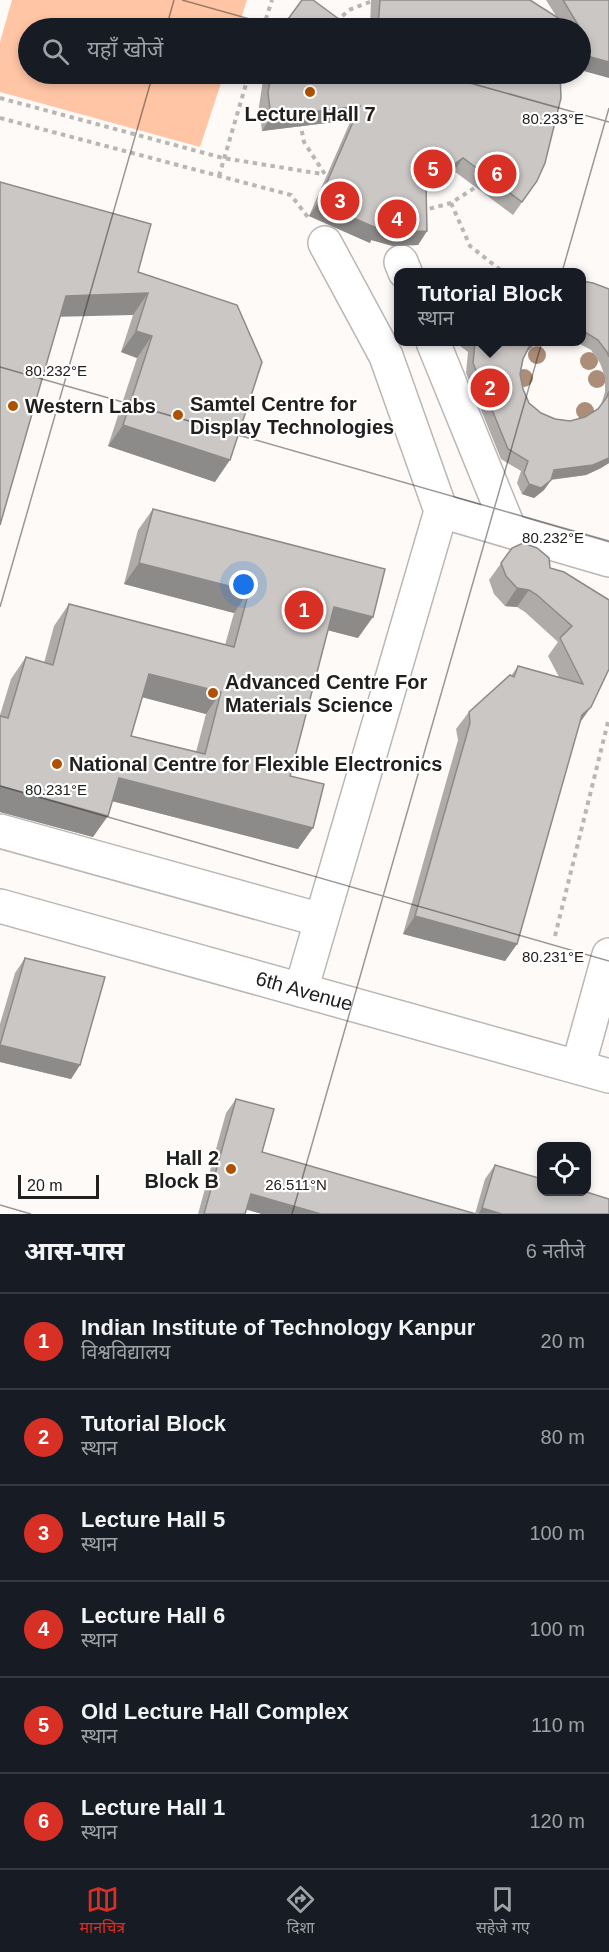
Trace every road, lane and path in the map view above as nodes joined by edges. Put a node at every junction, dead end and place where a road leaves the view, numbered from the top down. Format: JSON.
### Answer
{"nodes":[{"id":1,"x":272,"y":0,"type":"edge"},
{"id":2,"x":375,"y":0,"type":"edge"},
{"id":3,"x":266,"y":18,"type":"edge"},
{"id":4,"x":340,"y":18,"type":"edge"},
{"id":5,"x":246,"y":84,"type":"edge"},
{"id":6,"x":0,"y":98,"type":"edge"},
{"id":7,"x":299,"y":114,"type":"edge"},
{"id":8,"x":0,"y":118,"type":"edge"},
{"id":9,"x":223,"y":158,"type":"junction"},
{"id":10,"x":323,"y":174,"type":"junction"},
{"id":11,"x":219,"y":176,"type":"junction"},
{"id":12,"x":486,"y":176,"type":"edge"},
{"id":13,"x":330,"y":180,"type":"edge"},
{"id":14,"x":451,"y":203,"type":"junction"},
{"id":15,"x":414,"y":212,"type":"edge"},
{"id":16,"x":325,"y":243,"type":"joint"},
{"id":17,"x":497,"y":268,"type":"edge"},
{"id":18,"x":435,"y":346,"type":"edge"},
{"id":19,"x":441,"y":511,"type":"junction"},
{"id":20,"x":510,"y":531,"type":"junction"},
{"id":21,"x":609,"y":560,"type":"edge"},
{"id":22,"x":609,"y":718,"type":"edge"},
{"id":23,"x":0,"y":831,"type":"edge"},
{"id":24,"x":0,"y":906,"type":"edge"},
{"id":25,"x":321,"y":920,"type":"junction"},
{"id":26,"x":555,"y":936,"type":"dead end"},
{"id":27,"x":609,"y":955,"type":"edge"},
{"id":28,"x":302,"y":990,"type":"junction"},
{"id":29,"x":578,"y":1067,"type":"junction"},
{"id":30,"x":609,"y":1076,"type":"edge"}],
"edges":[{"from":1,"to":3,"type":"path"},
{"from":2,"to":4,"type":"path"},
{"from":5,"to":9,"type":"path"},
{"from":6,"to":9,"type":"path"},
{"from":7,"to":10,"type":"path"},
{"from":8,"to":11,"type":"path"},
{"from":9,"to":10,"type":"path"},
{"from":9,"to":11,"type":"path"},
{"from":10,"to":13,"type":"path"},
{"from":11,"to":16,"type":"path"},
{"from":12,"to":14,"type":"path"},
{"from":14,"to":15,"type":"path"},
{"from":14,"to":17,"type":"path"},
{"from":16,"to":19,"type":"street"},
{"from":18,"to":20,"type":"street"},
{"from":19,"to":20,"type":"street"},
{"from":19,"to":25,"type":"street"},
{"from":20,"to":21,"type":"street"},
{"from":22,"to":26,"type":"path"},
{"from":23,"to":25,"type":"street"},
{"from":24,"to":28,"type":"street","name":"6th Avenue"},
{"from":25,"to":28,"type":"street"},
{"from":27,"to":29,"type":"street"},
{"from":28,"to":29,"type":"street","name":"6th Avenue"},
{"from":29,"to":30,"type":"street","name":"6th Avenue"}]}
